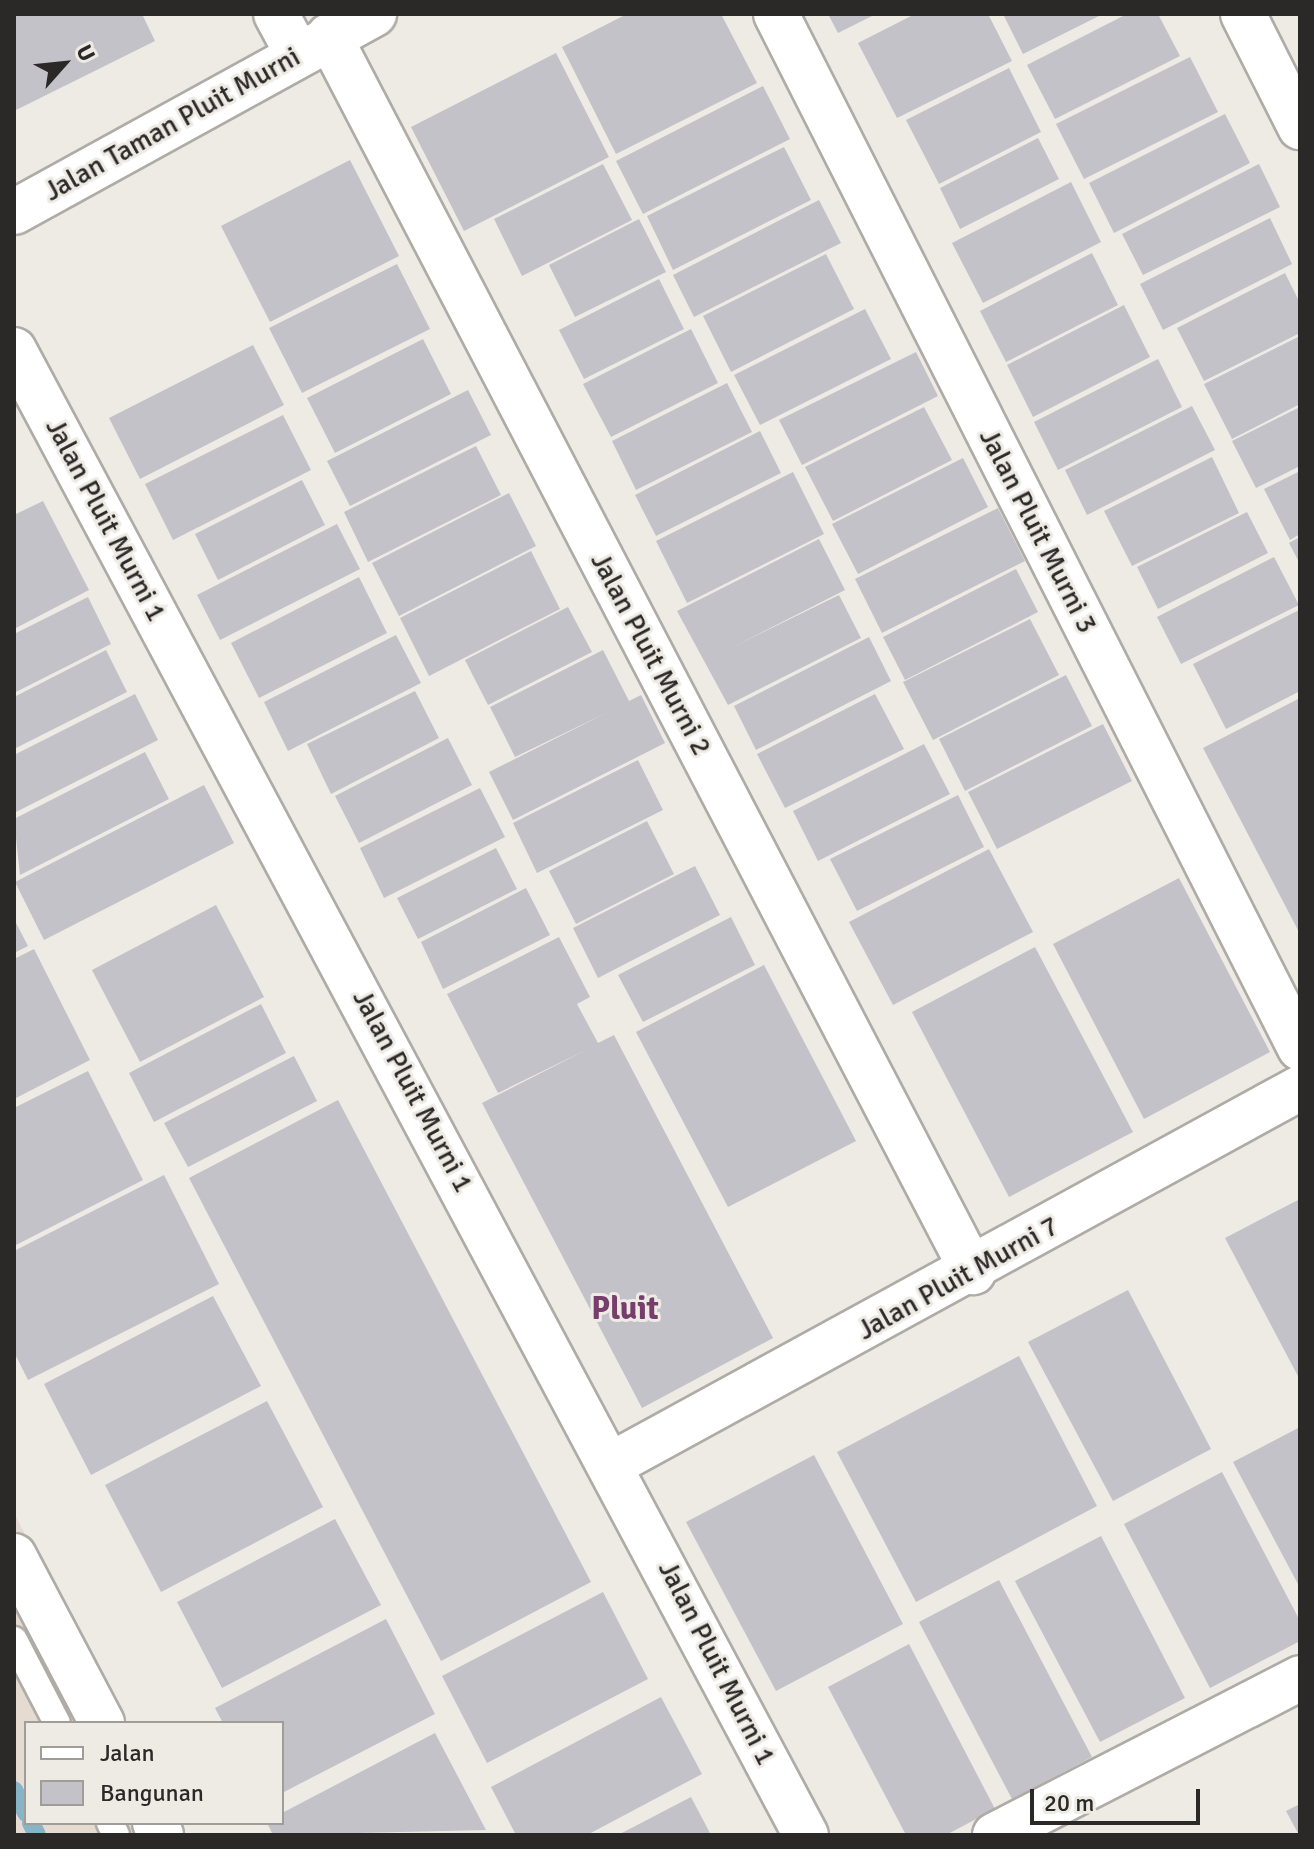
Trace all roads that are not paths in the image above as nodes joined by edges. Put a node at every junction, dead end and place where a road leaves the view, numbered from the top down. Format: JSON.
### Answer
{"nodes":[{"id":1,"x":276,"y":14,"type":"edge"},
{"id":2,"x":374,"y":14,"type":"edge"},
{"id":3,"x":776,"y":14,"type":"edge"},
{"id":4,"x":1243,"y":14,"type":"edge"},
{"id":5,"x":313,"y":45,"type":"junction"},
{"id":6,"x":1300,"y":127,"type":"edge"},
{"id":7,"x":14,"y":212,"type":"edge"},
{"id":8,"x":14,"y":350,"type":"edge"},
{"id":9,"x":1300,"y":1048,"type":"edge"},
{"id":10,"x":1300,"y":1088,"type":"edge"},
{"id":11,"x":973,"y":1272,"type":"junction"},
{"id":12,"x":614,"y":1463,"type":"junction"},
{"id":13,"x":14,"y":1556,"type":"edge"},
{"id":14,"x":14,"y":1640,"type":"edge"},
{"id":15,"x":1300,"y":1678,"type":"edge"},
{"id":16,"x":56,"y":1721,"type":"edge"},
{"id":17,"x":101,"y":1721,"type":"edge"},
{"id":18,"x":806,"y":1835,"type":"edge"},
{"id":19,"x":995,"y":1835,"type":"edge"}],
"edges":[{"from":1,"to":5,"type":"street","name":"Jalan Pluit Murni 2"},
{"from":2,"to":5,"type":"street","name":"Jalan Taman Pluit Murni"},
{"from":3,"to":9,"type":"street","name":"Jalan Pluit Murni 3"},
{"from":4,"to":6,"type":"street"},
{"from":5,"to":7,"type":"street","name":"Jalan Taman Pluit Murni"},
{"from":5,"to":11,"type":"street","name":"Jalan Pluit Murni 2"},
{"from":8,"to":12,"type":"street","name":"Jalan Pluit Murni 1"},
{"from":10,"to":11,"type":"street","name":"Jalan Pluit Murni 7"},
{"from":11,"to":12,"type":"street","name":"Jalan Pluit Murni 7"},
{"from":12,"to":18,"type":"street","name":"Jalan Pluit Murni 1"},
{"from":13,"to":17,"type":"street"},
{"from":14,"to":16,"type":"lane"},
{"from":15,"to":19,"type":"street"}]}
